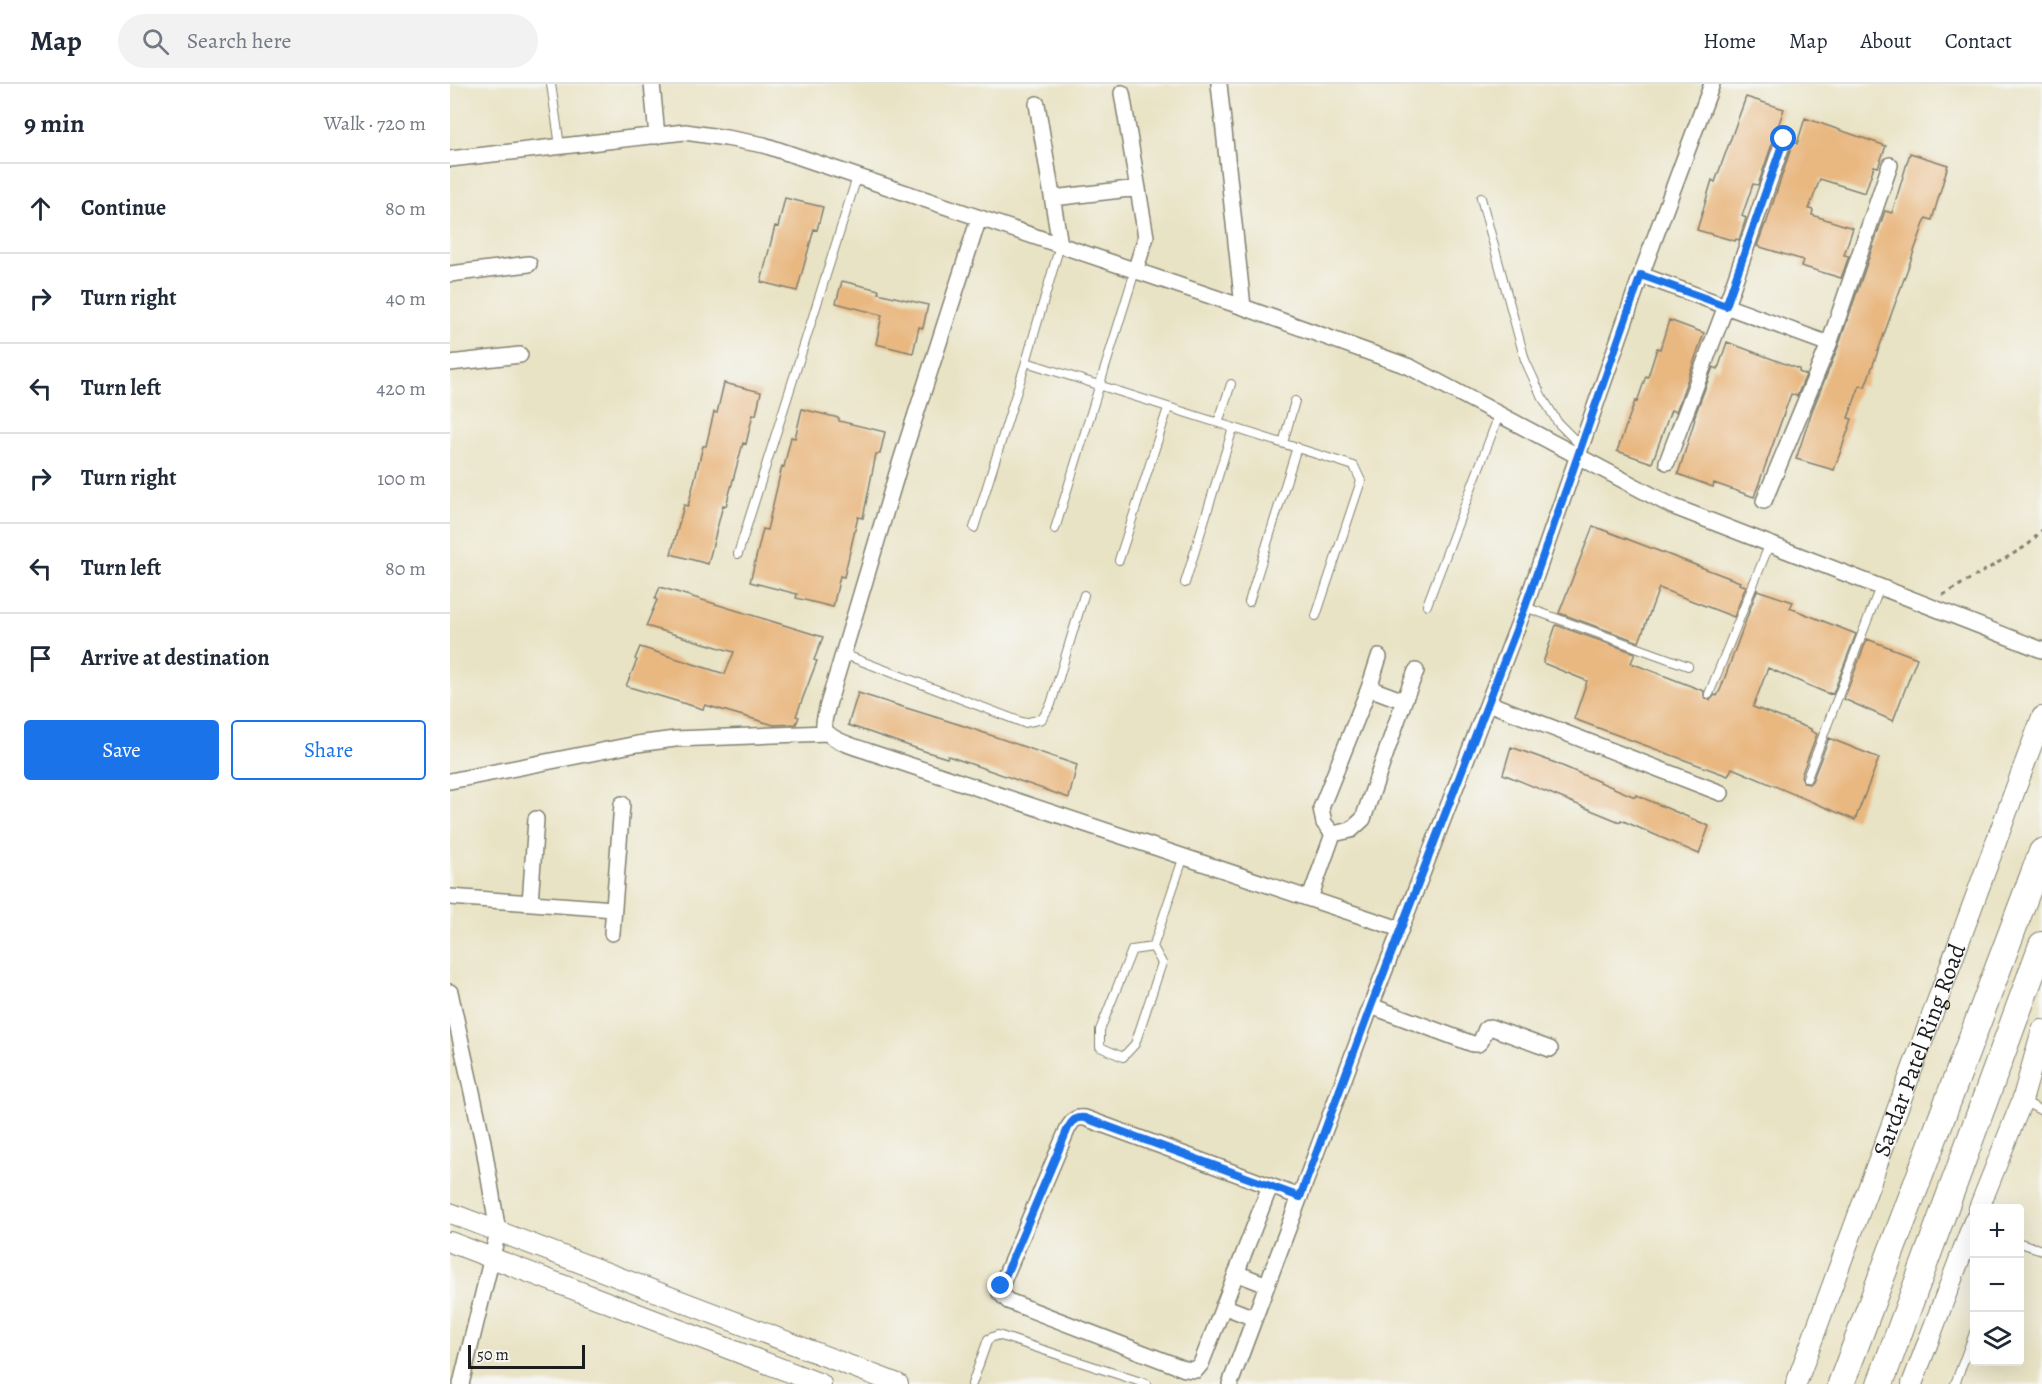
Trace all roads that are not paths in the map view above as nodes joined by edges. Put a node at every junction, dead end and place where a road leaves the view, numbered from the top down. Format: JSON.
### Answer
{"nodes":[{"id":1,"x":551,"y":84,"type":"edge"},
{"id":2,"x":652,"y":84,"type":"edge"},
{"id":3,"x":1219,"y":84,"type":"edge"},
{"id":4,"x":1712,"y":84,"type":"edge"},
{"id":5,"x":1122,"y":93,"type":"dead end"},
{"id":6,"x":1037,"y":104,"type":"dead end"},
{"id":7,"x":657,"y":136,"type":"junction"},
{"id":8,"x":1784,"y":139,"type":"dead end"},
{"id":9,"x":560,"y":146,"type":"junction"},
{"id":10,"x":450,"y":159,"type":"edge"},
{"id":11,"x":1890,"y":165,"type":"dead end"},
{"id":12,"x":857,"y":177,"type":"junction"},
{"id":13,"x":1138,"y":188,"type":"junction"},
{"id":14,"x":1053,"y":198,"type":"junction"},
{"id":15,"x":1481,"y":198,"type":"dead end"},
{"id":16,"x":979,"y":218,"type":"junction"},
{"id":17,"x":1060,"y":245,"type":"junction"},
{"id":18,"x":529,"y":264,"type":"dead end"},
{"id":19,"x":1136,"y":271,"type":"junction"},
{"id":20,"x":450,"y":274,"type":"edge"},
{"id":21,"x":1641,"y":275,"type":"junction"},
{"id":22,"x":1726,"y":306,"type":"junction"},
{"id":23,"x":1243,"y":307,"type":"junction"},
{"id":24,"x":1829,"y":344,"type":"junction"},
{"id":25,"x":520,"y":355,"type":"dead end"},
{"id":26,"x":1026,"y":362,"type":"junction"},
{"id":27,"x":450,"y":363,"type":"edge"},
{"id":28,"x":1231,"y":384,"type":"dead end"},
{"id":29,"x":1100,"y":386,"type":"junction"},
{"id":30,"x":1296,"y":401,"type":"dead end"},
{"id":31,"x":1168,"y":408,"type":"junction"},
{"id":32,"x":1499,"y":415,"type":"junction"},
{"id":33,"x":1218,"y":423,"type":"junction"},
{"id":34,"x":1233,"y":428,"type":"junction"},
{"id":35,"x":1283,"y":443,"type":"junction"},
{"id":36,"x":1297,"y":447,"type":"junction"},
{"id":37,"x":1579,"y":451,"type":"junction"},
{"id":38,"x":1667,"y":462,"type":"dead end"},
{"id":39,"x":1764,"y":501,"type":"dead end"},
{"id":40,"x":974,"y":528,"type":"dead end"},
{"id":41,"x":1055,"y":529,"type":"dead end"},
{"id":42,"x":1770,"y":543,"type":"junction"},
{"id":43,"x":738,"y":554,"type":"dead end"},
{"id":44,"x":1119,"y":560,"type":"dead end"},
{"id":45,"x":1185,"y":583,"type":"dead end"},
{"id":46,"x":1880,"y":587,"type":"junction"},
{"id":47,"x":1084,"y":595,"type":"dead end"},
{"id":48,"x":1249,"y":602,"type":"dead end"},
{"id":49,"x":1427,"y":605,"type":"dead end"},
{"id":50,"x":1525,"y":607,"type":"junction"},
{"id":51,"x":1316,"y":616,"type":"dead end"},
{"id":52,"x":2042,"y":650,"type":"edge"},
{"id":53,"x":843,"y":654,"type":"junction"},
{"id":54,"x":1379,"y":657,"type":"dead end"},
{"id":55,"x":1688,"y":666,"type":"dead end"},
{"id":56,"x":1416,"y":671,"type":"dead end"},
{"id":57,"x":1369,"y":687,"type":"junction"},
{"id":58,"x":1709,"y":694,"type":"dead end"},
{"id":59,"x":1404,"y":702,"type":"junction"},
{"id":60,"x":1488,"y":702,"type":"junction"},
{"id":61,"x":2042,"y":717,"type":"edge"},
{"id":62,"x":827,"y":733,"type":"junction"},
{"id":63,"x":1807,"y":778,"type":"dead end"},
{"id":64,"x":450,"y":781,"type":"edge"},
{"id":65,"x":1721,"y":794,"type":"dead end"},
{"id":66,"x":622,"y":804,"type":"dead end"},
{"id":67,"x":536,"y":819,"type":"dead end"},
{"id":68,"x":1333,"y":834,"type":"junction"},
{"id":69,"x":2042,"y":852,"type":"edge"},
{"id":70,"x":1184,"y":856,"type":"junction"},
{"id":71,"x":450,"y":897,"type":"edge"},
{"id":72,"x":1310,"y":898,"type":"junction"},
{"id":73,"x":530,"y":903,"type":"junction"},
{"id":74,"x":614,"y":909,"type":"junction"},
{"id":75,"x":1400,"y":929,"type":"junction"},
{"id":76,"x":612,"y":933,"type":"dead end"},
{"id":77,"x":2042,"y":945,"type":"edge"},
{"id":78,"x":1153,"y":947,"type":"junction"},
{"id":79,"x":450,"y":992,"type":"edge"},
{"id":80,"x":1371,"y":1006,"type":"junction"},
{"id":81,"x":2042,"y":1030,"type":"edge"},
{"id":82,"x":1551,"y":1049,"type":"dead end"},
{"id":83,"x":2038,"y":1052,"type":"edge"},
{"id":84,"x":2022,"y":1101,"type":"junction"},
{"id":85,"x":2042,"y":1111,"type":"edge"},
{"id":86,"x":1270,"y":1186,"type":"junction"},
{"id":87,"x":1300,"y":1197,"type":"junction"},
{"id":88,"x":1981,"y":1204,"type":"edge"},
{"id":89,"x":450,"y":1213,"type":"edge"},
{"id":90,"x":498,"y":1232,"type":"junction"},
{"id":91,"x":1970,"y":1232,"type":"edge"},
{"id":92,"x":450,"y":1242,"type":"edge"},
{"id":93,"x":2024,"y":1245,"type":"edge"},
{"id":94,"x":2042,"y":1250,"type":"edge"},
{"id":95,"x":492,"y":1258,"type":"junction"},
{"id":96,"x":1236,"y":1274,"type":"junction"},
{"id":97,"x":1267,"y":1285,"type":"junction"},
{"id":98,"x":1223,"y":1306,"type":"junction"},
{"id":99,"x":1254,"y":1318,"type":"junction"},
{"id":100,"x":1970,"y":1344,"type":"edge"},
{"id":101,"x":461,"y":1384,"type":"edge"},
{"id":102,"x":821,"y":1384,"type":"edge"},
{"id":103,"x":898,"y":1384,"type":"edge"},
{"id":104,"x":972,"y":1384,"type":"edge"},
{"id":105,"x":1147,"y":1384,"type":"edge"},
{"id":106,"x":1230,"y":1384,"type":"edge"},
{"id":107,"x":1796,"y":1384,"type":"edge"},
{"id":108,"x":1841,"y":1384,"type":"edge"},
{"id":109,"x":1880,"y":1384,"type":"edge"},
{"id":110,"x":1912,"y":1384,"type":"edge"},
{"id":111,"x":1955,"y":1384,"type":"edge"}],
"edges":[{"from":1,"to":9,"type":"lane"},
{"from":2,"to":7,"type":"street"},
{"from":3,"to":23,"type":"street"},
{"from":4,"to":21,"type":"street"},
{"from":5,"to":13,"type":"street"},
{"from":6,"to":14,"type":"street"},
{"from":7,"to":9,"type":"street"},
{"from":7,"to":12,"type":"street"},
{"from":8,"to":22,"type":"street"},
{"from":9,"to":10,"type":"street"},
{"from":11,"to":24,"type":"street"},
{"from":12,"to":16,"type":"street"},
{"from":12,"to":43,"type":"lane"},
{"from":13,"to":14,"type":"street"},
{"from":13,"to":19,"type":"street"},
{"from":14,"to":17,"type":"street"},
{"from":15,"to":37,"type":"lane"},
{"from":16,"to":17,"type":"street"},
{"from":16,"to":53,"type":"street"},
{"from":17,"to":19,"type":"street"},
{"from":17,"to":26,"type":"lane"},
{"from":18,"to":20,"type":"street"},
{"from":19,"to":23,"type":"street"},
{"from":19,"to":29,"type":"lane"},
{"from":21,"to":22,"type":"street"},
{"from":21,"to":37,"type":"street"},
{"from":22,"to":24,"type":"street"},
{"from":22,"to":38,"type":"street"},
{"from":23,"to":32,"type":"street"},
{"from":24,"to":39,"type":"street"},
{"from":25,"to":27,"type":"street"},
{"from":26,"to":29,"type":"lane"},
{"from":26,"to":40,"type":"lane"},
{"from":28,"to":33,"type":"lane"},
{"from":29,"to":31,"type":"lane"},
{"from":29,"to":41,"type":"lane"},
{"from":30,"to":35,"type":"lane"},
{"from":31,"to":33,"type":"lane"},
{"from":31,"to":44,"type":"lane"},
{"from":32,"to":37,"type":"street"},
{"from":32,"to":49,"type":"lane"},
{"from":33,"to":34,"type":"lane"},
{"from":34,"to":35,"type":"lane"},
{"from":34,"to":45,"type":"lane"},
{"from":35,"to":36,"type":"lane"},
{"from":36,"to":48,"type":"lane"},
{"from":36,"to":51,"type":"lane"},
{"from":37,"to":42,"type":"street"},
{"from":37,"to":50,"type":"street"},
{"from":42,"to":46,"type":"street"},
{"from":42,"to":58,"type":"lane"},
{"from":46,"to":52,"type":"street"},
{"from":46,"to":63,"type":"lane"},
{"from":47,"to":53,"type":"lane"},
{"from":50,"to":55,"type":"lane"},
{"from":50,"to":60,"type":"street"},
{"from":53,"to":62,"type":"street"},
{"from":54,"to":57,"type":"street"},
{"from":56,"to":59,"type":"street"},
{"from":57,"to":59,"type":"street"},
{"from":57,"to":68,"type":"street"},
{"from":59,"to":68,"type":"street"},
{"from":60,"to":65,"type":"street"},
{"from":60,"to":75,"type":"street"},
{"from":61,"to":107,"type":"street","name":"Sardar Patel Ring Road"},
{"from":62,"to":64,"type":"street"},
{"from":62,"to":70,"type":"street"},
{"from":66,"to":74,"type":"street"},
{"from":67,"to":73,"type":"street"},
{"from":68,"to":72,"type":"street"},
{"from":69,"to":108,"type":"highway","name":"Sardar Patel Ring Road"},
{"from":70,"to":72,"type":"street"},
{"from":70,"to":78,"type":"lane"},
{"from":71,"to":73,"type":"street"},
{"from":72,"to":75,"type":"street"},
{"from":73,"to":74,"type":"street"},
{"from":74,"to":76,"type":"street"},
{"from":75,"to":80,"type":"street"},
{"from":77,"to":109,"type":"highway"},
{"from":78,"to":78,"type":"lane"},
{"from":79,"to":90,"type":"street"},
{"from":80,"to":82,"type":"street"},
{"from":80,"to":87,"type":"street"},
{"from":81,"to":83,"type":"street"},
{"from":83,"to":84,"type":"street"},
{"from":84,"to":85,"type":"lane"},
{"from":84,"to":88,"type":"street"},
{"from":86,"to":87,"type":"street"},
{"from":86,"to":96,"type":"street"},
{"from":86,"to":98,"type":"street"},
{"from":87,"to":97,"type":"street"},
{"from":89,"to":90,"type":"street"},
{"from":90,"to":95,"type":"street"},
{"from":90,"to":103,"type":"street"},
{"from":91,"to":110,"type":"street"},
{"from":92,"to":95,"type":"street"},
{"from":93,"to":94,"type":"lane"},
{"from":95,"to":101,"type":"street"},
{"from":95,"to":102,"type":"street"},
{"from":96,"to":97,"type":"street"},
{"from":96,"to":98,"type":"street"},
{"from":97,"to":99,"type":"street"},
{"from":98,"to":99,"type":"street"},
{"from":99,"to":106,"type":"street"},
{"from":100,"to":111,"type":"lane"},
{"from":104,"to":105,"type":"lane"}]}
